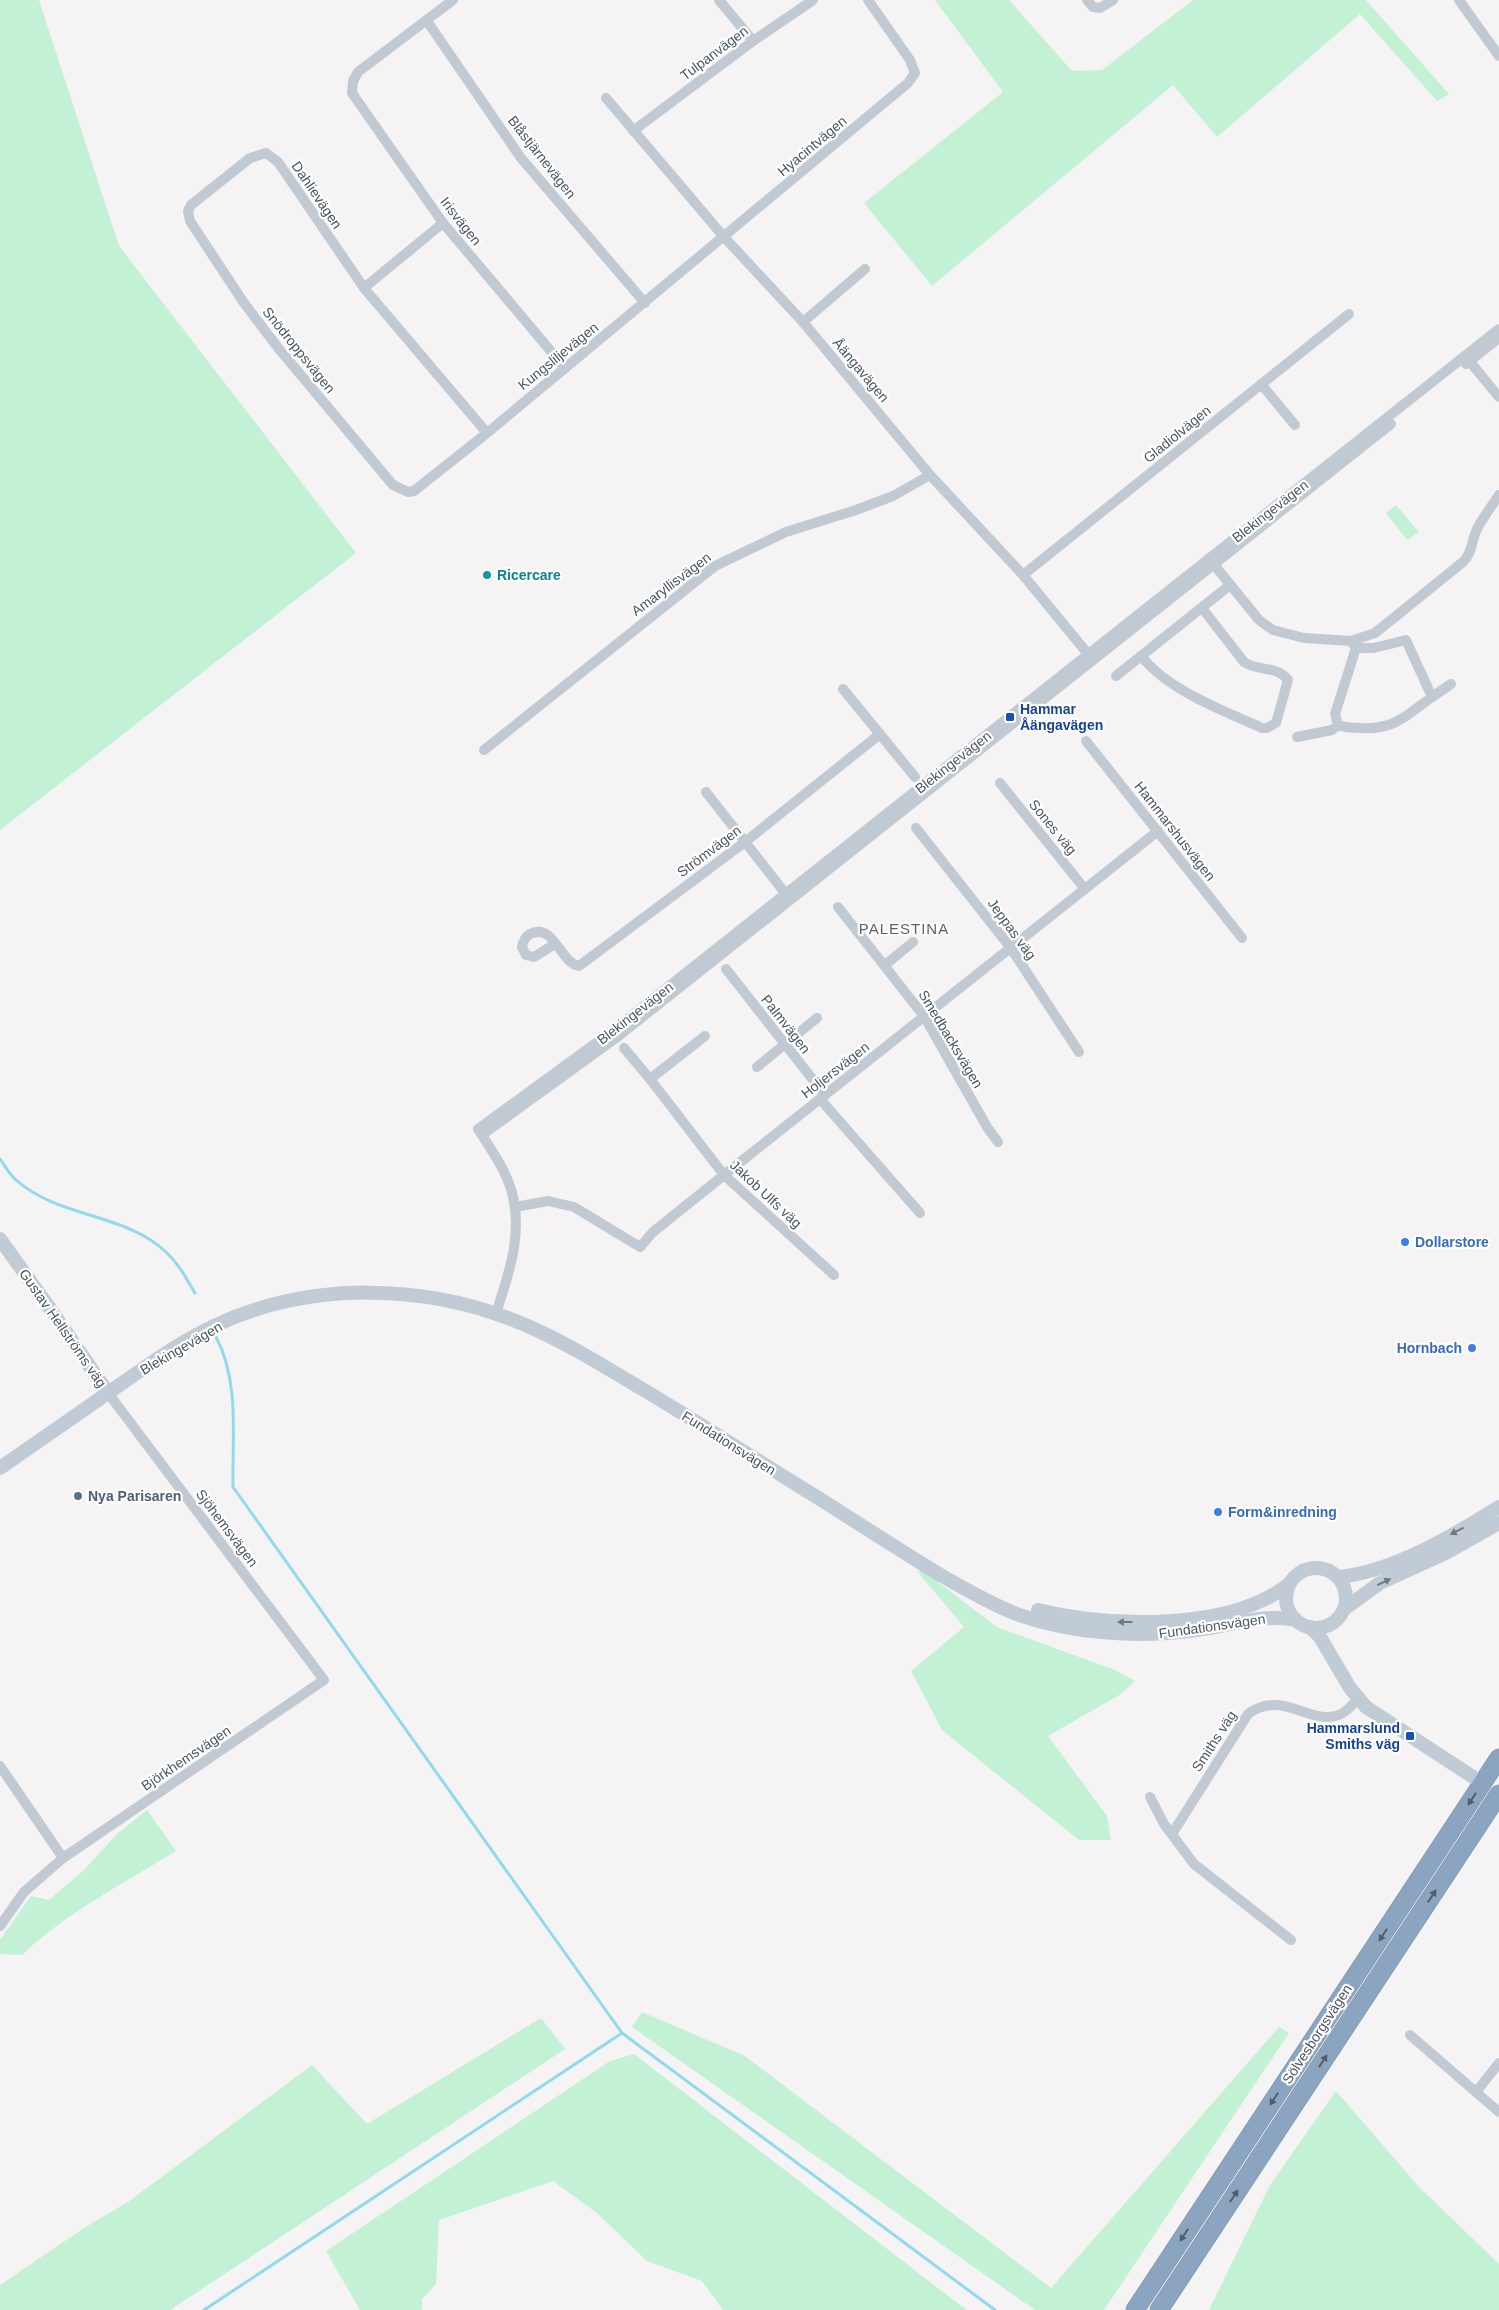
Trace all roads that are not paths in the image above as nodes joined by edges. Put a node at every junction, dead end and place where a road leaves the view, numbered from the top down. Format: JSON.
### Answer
{"nodes":[{"id":1,"x":453,"y":0,"type":"edge"},
{"id":2,"x":719,"y":0,"type":"edge"},
{"id":3,"x":813,"y":0,"type":"edge"},
{"id":4,"x":868,"y":0,"type":"edge"},
{"id":5,"x":1087,"y":0,"type":"edge"},
{"id":6,"x":1113,"y":0,"type":"edge"},
{"id":7,"x":1459,"y":0,"type":"edge"},
{"id":8,"x":427,"y":21,"type":"junction"},
{"id":9,"x":754,"y":41,"type":"junction"},
{"id":10,"x":1489,"y":43,"type":"junction"},
{"id":11,"x":1499,"y":56,"type":"edge"},
{"id":12,"x":1499,"y":60,"type":"edge"},
{"id":13,"x":606,"y":98,"type":"dead end"},
{"id":14,"x":633,"y":131,"type":"junction"},
{"id":15,"x":188,"y":211,"type":"joint"},
{"id":16,"x":443,"y":223,"type":"junction"},
{"id":17,"x":724,"y":237,"type":"junction"},
{"id":18,"x":865,"y":269,"type":"dead end"},
{"id":19,"x":364,"y":288,"type":"junction"},
{"id":20,"x":645,"y":303,"type":"junction"},
{"id":21,"x":1348,"y":314,"type":"dead end"},
{"id":22,"x":802,"y":322,"type":"junction"},
{"id":23,"x":1499,"y":328,"type":"edge"},
{"id":24,"x":1499,"y":338,"type":"edge"},
{"id":25,"x":1467,"y":358,"type":"junction"},
{"id":26,"x":565,"y":368,"type":"junction"},
{"id":27,"x":1261,"y":384,"type":"junction"},
{"id":28,"x":1499,"y":397,"type":"edge"},
{"id":29,"x":1295,"y":425,"type":"dead end"},
{"id":30,"x":487,"y":434,"type":"junction"},
{"id":31,"x":930,"y":475,"type":"junction"},
{"id":32,"x":408,"y":492,"type":"joint"},
{"id":33,"x":1499,"y":495,"type":"edge"},
{"id":34,"x":1212,"y":562,"type":"junction"},
{"id":35,"x":1023,"y":575,"type":"junction"},
{"id":36,"x":1230,"y":585,"type":"junction"},
{"id":37,"x":1202,"y":608,"type":"junction"},
{"id":38,"x":1353,"y":645,"type":"junction"},
{"id":39,"x":1141,"y":656,"type":"junction"},
{"id":40,"x":1091,"y":657,"type":"junction"},
{"id":41,"x":1116,"y":676,"type":"dead end"},
{"id":42,"x":1451,"y":684,"type":"dead end"},
{"id":43,"x":843,"y":689,"type":"dead end"},
{"id":44,"x":1432,"y":698,"type":"junction"},
{"id":45,"x":1338,"y":725,"type":"junction"},
{"id":46,"x":880,"y":734,"type":"junction"},
{"id":47,"x":1297,"y":737,"type":"dead end"},
{"id":48,"x":1086,"y":741,"type":"dead end"},
{"id":49,"x":484,"y":750,"type":"dead end"},
{"id":50,"x":915,"y":777,"type":"dead end"},
{"id":51,"x":1000,"y":783,"type":"dead end"},
{"id":52,"x":706,"y":792,"type":"dead end"},
{"id":53,"x":916,"y":828,"type":"dead end"},
{"id":54,"x":1158,"y":831,"type":"junction"},
{"id":55,"x":745,"y":842,"type":"junction"},
{"id":56,"x":1084,"y":888,"type":"junction"},
{"id":57,"x":789,"y":897,"type":"junction"},
{"id":58,"x":838,"y":907,"type":"dead end"},
{"id":59,"x":1242,"y":938,"type":"dead end"},
{"id":60,"x":913,"y":942,"type":"dead end"},
{"id":61,"x":555,"y":944,"type":"dead end"},
{"id":62,"x":1010,"y":947,"type":"junction"},
{"id":63,"x":885,"y":965,"type":"junction"},
{"id":64,"x":726,"y":969,"type":"dead end"},
{"id":65,"x":924,"y":1016,"type":"junction"},
{"id":66,"x":817,"y":1018,"type":"dead end"},
{"id":67,"x":705,"y":1036,"type":"dead end"},
{"id":68,"x":786,"y":1044,"type":"junction"},
{"id":69,"x":624,"y":1048,"type":"dead end"},
{"id":70,"x":1079,"y":1052,"type":"dead end"},
{"id":71,"x":757,"y":1066,"type":"dead end"},
{"id":72,"x":650,"y":1079,"type":"junction"},
{"id":73,"x":822,"y":1097,"type":"junction"},
{"id":74,"x":998,"y":1142,"type":"dead end"},
{"id":75,"x":724,"y":1175,"type":"junction"},
{"id":76,"x":515,"y":1207,"type":"junction"},
{"id":77,"x":920,"y":1213,"type":"dead end"},
{"id":78,"x":0,"y":1239,"type":"edge"},
{"id":79,"x":834,"y":1275,"type":"dead end"},
{"id":80,"x":496,"y":1313,"type":"junction"},
{"id":81,"x":108,"y":1393,"type":"junction"},
{"id":82,"x":0,"y":1468,"type":"edge"},
{"id":83,"x":1499,"y":1507,"type":"edge"},
{"id":84,"x":1499,"y":1523,"type":"edge"},
{"id":85,"x":1338,"y":1577,"type":"junction"},
{"id":86,"x":957,"y":1584,"type":"junction"},
{"id":87,"x":1289,"y":1584,"type":"junction"},
{"id":88,"x":1344,"y":1609,"type":"junction"},
{"id":89,"x":1296,"y":1620,"type":"junction"},
{"id":90,"x":1333,"y":1623,"type":"junction"},
{"id":91,"x":1310,"y":1627,"type":"junction"},
{"id":92,"x":1338,"y":1666,"type":"junction"},
{"id":93,"x":324,"y":1680,"type":"joint"},
{"id":94,"x":1358,"y":1698,"type":"junction"},
{"id":95,"x":1499,"y":1758,"type":"edge"},
{"id":96,"x":0,"y":1766,"type":"edge"},
{"id":97,"x":1473,"y":1777,"type":"dead end"},
{"id":98,"x":1499,"y":1794,"type":"edge"},
{"id":99,"x":1150,"y":1797,"type":"dead end"},
{"id":100,"x":1172,"y":1834,"type":"junction"},
{"id":101,"x":64,"y":1858,"type":"junction"},
{"id":102,"x":0,"y":1926,"type":"edge"},
{"id":103,"x":1291,"y":1940,"type":"dead end"},
{"id":104,"x":1410,"y":2035,"type":"dead end"},
{"id":105,"x":1499,"y":2063,"type":"edge"},
{"id":106,"x":1476,"y":2092,"type":"junction"},
{"id":107,"x":1499,"y":2112,"type":"edge"},
{"id":108,"x":1135,"y":2310,"type":"edge"},
{"id":109,"x":1159,"y":2310,"type":"edge"}],
"edges":[{"from":1,"to":8,"type":"street"},
{"from":2,"to":9,"type":"street"},
{"from":3,"to":9,"type":"street","name":"Tulpanvägen"},
{"from":4,"to":17,"type":"street","name":"Hyacintvägen"},
{"from":5,"to":6,"type":"street"},
{"from":7,"to":10,"type":"street"},
{"from":8,"to":16,"type":"street","name":"Irisvägen"},
{"from":8,"to":20,"type":"street","name":"Blåstjärnevägen"},
{"from":9,"to":14,"type":"street","name":"Tulpanvägen"},
{"from":10,"to":11,"type":"street"},
{"from":10,"to":12,"type":"street"},
{"from":13,"to":14,"type":"street","name":"Åängavägen"},
{"from":14,"to":17,"type":"street","name":"Åängavägen"},
{"from":15,"to":19,"type":"street","name":"Dahlievägen"},
{"from":15,"to":32,"type":"street","name":"Snödroppsvägen"},
{"from":16,"to":19,"type":"street"},
{"from":16,"to":26,"type":"street","name":"Irisvägen"},
{"from":17,"to":20,"type":"street","name":"Kungsliljevägen"},
{"from":17,"to":22,"type":"street","name":"Åängavägen"},
{"from":18,"to":22,"type":"street"},
{"from":19,"to":30,"type":"street","name":"Dahlievägen"},
{"from":20,"to":26,"type":"street","name":"Kungsliljevägen"},
{"from":21,"to":27,"type":"street","name":"Gladiolvägen"},
{"from":22,"to":31,"type":"street","name":"Åängavägen"},
{"from":23,"to":25,"type":"street","name":"Blekingevägen"},
{"from":24,"to":25,"type":"street","name":"Blekingevägen"},
{"from":25,"to":28,"type":"street"},
{"from":25,"to":34,"type":"street","name":"Blekingevägen"},
{"from":26,"to":30,"type":"street","name":"Kungsliljevägen"},
{"from":27,"to":29,"type":"street"},
{"from":27,"to":35,"type":"street","name":"Gladiolvägen"},
{"from":30,"to":32,"type":"street","name":"Kungsliljevägen"},
{"from":31,"to":35,"type":"street","name":"Åängavägen"},
{"from":31,"to":49,"type":"street","name":"Amaryllisvägen"},
{"from":33,"to":38,"type":"street"},
{"from":34,"to":36,"type":"street"},
{"from":34,"to":40,"type":"street","name":"Blekingevägen"},
{"from":35,"to":40,"type":"street","name":"Åängavägen"},
{"from":36,"to":37,"type":"street"},
{"from":36,"to":38,"type":"street"},
{"from":37,"to":39,"type":"street"},
{"from":37,"to":39,"type":"street"},
{"from":38,"to":44,"type":"street"},
{"from":38,"to":45,"type":"street"},
{"from":39,"to":41,"type":"street"},
{"from":40,"to":57,"type":"street","name":"Blekingevägen"},
{"from":42,"to":44,"type":"street"},
{"from":43,"to":46,"type":"street"},
{"from":44,"to":45,"type":"street"},
{"from":45,"to":47,"type":"street"},
{"from":46,"to":50,"type":"street"},
{"from":46,"to":55,"type":"street","name":"Strömvägen"},
{"from":48,"to":54,"type":"street","name":"Hammarshusvägen"},
{"from":51,"to":56,"type":"street","name":"Sones väg"},
{"from":52,"to":55,"type":"street"},
{"from":53,"to":62,"type":"street","name":"Jeppas väg"},
{"from":54,"to":56,"type":"street","name":"Holjersvägen"},
{"from":54,"to":59,"type":"street","name":"Hammarshusvägen"},
{"from":55,"to":57,"type":"street"},
{"from":55,"to":61,"type":"street","name":"Strömvägen"},
{"from":56,"to":62,"type":"street","name":"Holjersvägen"},
{"from":57,"to":76,"type":"street","name":"Blekingevägen"},
{"from":58,"to":63,"type":"street","name":"Smedbacksvägen"},
{"from":60,"to":63,"type":"street"},
{"from":62,"to":65,"type":"street","name":"Holjersvägen"},
{"from":62,"to":70,"type":"street","name":"Jeppas väg"},
{"from":63,"to":65,"type":"street","name":"Smedbacksvägen"},
{"from":64,"to":68,"type":"street","name":"Palmvägen"},
{"from":65,"to":73,"type":"street","name":"Holjersvägen"},
{"from":65,"to":74,"type":"street","name":"Smedbacksvägen"},
{"from":66,"to":68,"type":"street"},
{"from":67,"to":72,"type":"street"},
{"from":68,"to":71,"type":"street"},
{"from":68,"to":73,"type":"street","name":"Palmvägen"},
{"from":69,"to":72,"type":"street","name":"Jakob Ulfs väg"},
{"from":72,"to":75,"type":"street","name":"Jakob Ulfs väg"},
{"from":73,"to":75,"type":"street","name":"Holjersvägen"},
{"from":73,"to":77,"type":"street","name":"Palmvägen"},
{"from":75,"to":76,"type":"street","name":"Holjersvägen"},
{"from":75,"to":79,"type":"street","name":"Jakob Ulfs väg"},
{"from":76,"to":80,"type":"street","name":"Blekingevägen"},
{"from":78,"to":81,"type":"main road","name":"Gustav Hellströms väg"},
{"from":80,"to":81,"type":"main road","name":"Blekingevägen"},
{"from":80,"to":86,"type":"main road","name":"Fundationsvägen"},
{"from":81,"to":82,"type":"main road","name":"Blekingevägen"},
{"from":81,"to":93,"type":"street","name":"Sjöhemsvägen"},
{"from":83,"to":85,"type":"main road","one_way":true},
{"from":88,"to":84,"type":"main road","one_way":true},
{"from":85,"to":87,"type":"main road"},
{"from":85,"to":88,"type":"main road"},
{"from":87,"to":86,"type":"main road","name":"Fundationsvägen","one_way":true},
{"from":86,"to":89,"type":"main road","name":"Fundationsvägen"},
{"from":87,"to":89,"type":"main road"},
{"from":88,"to":90,"type":"main road"},
{"from":89,"to":91,"type":"main road"},
{"from":90,"to":91,"type":"main road"},
{"from":90,"to":92,"type":"main road"},
{"from":91,"to":92,"type":"main road"},
{"from":92,"to":94,"type":"main road"},
{"from":93,"to":101,"type":"street","name":"Björkhemsvägen"},
{"from":94,"to":97,"type":"main road"},
{"from":94,"to":100,"type":"street","name":"Smiths väg"},
{"from":95,"to":108,"type":"highway","name":"Sölvesborgsvägen","one_way":true},
{"from":96,"to":101,"type":"street"},
{"from":109,"to":98,"type":"highway","name":"Sölvesborgsvägen","one_way":true},
{"from":99,"to":100,"type":"street"},
{"from":100,"to":103,"type":"street"},
{"from":101,"to":102,"type":"street","name":"Björkhemsvägen"},
{"from":104,"to":106,"type":"street"},
{"from":105,"to":106,"type":"street"},
{"from":106,"to":107,"type":"street"}]}
